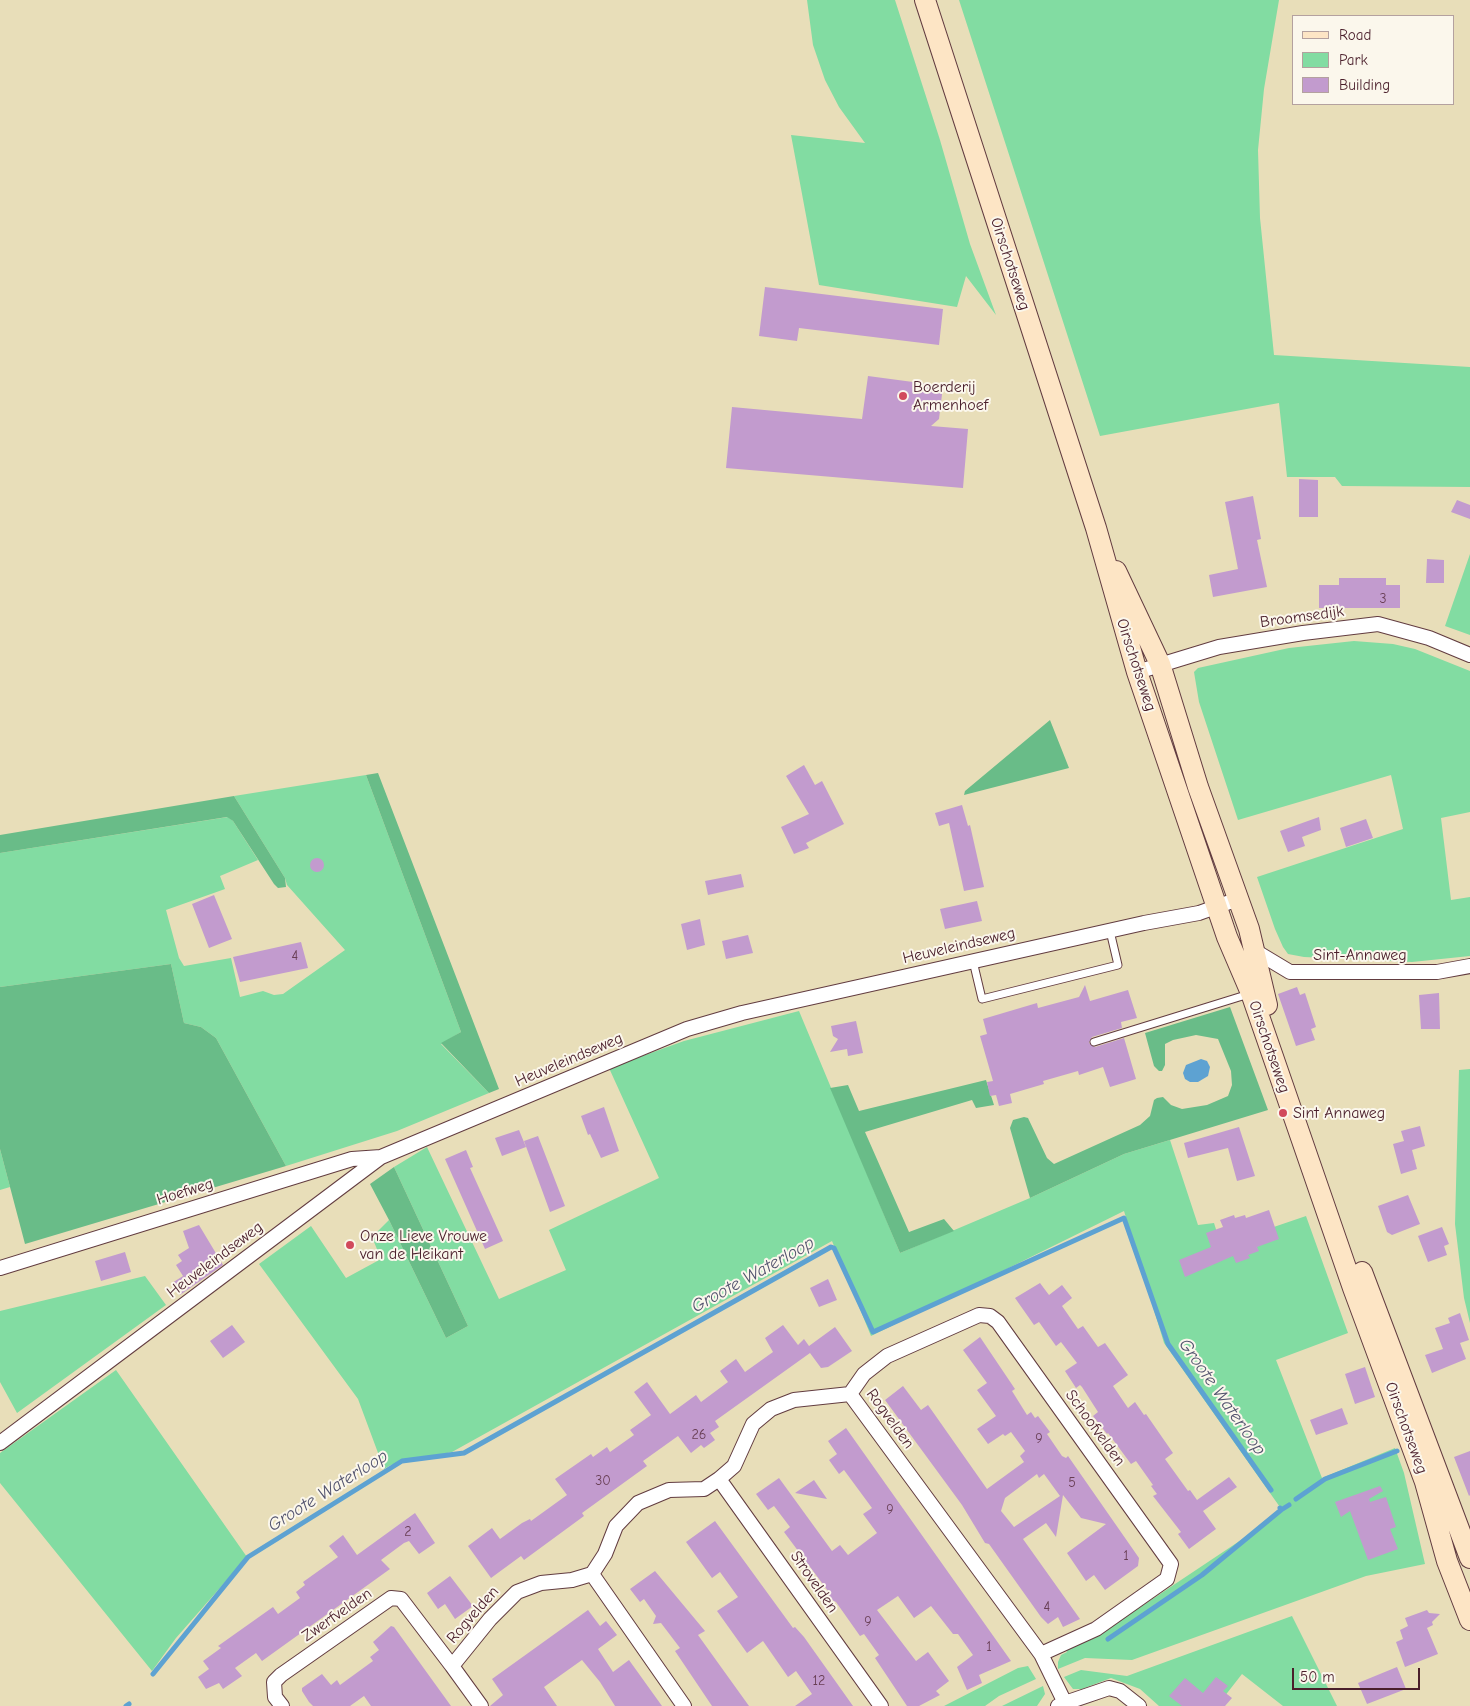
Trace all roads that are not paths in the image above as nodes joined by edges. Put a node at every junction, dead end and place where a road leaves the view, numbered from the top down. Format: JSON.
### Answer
{"nodes":[{"id":1,"x":925,"y":0,"type":"edge"},
{"id":2,"x":1096,"y":528,"type":"junction"},
{"id":3,"x":1470,"y":654,"type":"edge"},
{"id":4,"x":1160,"y":664,"type":"junction"},
{"id":5,"x":1137,"y":672,"type":"junction"},
{"id":6,"x":1238,"y":899,"type":"junction"},
{"id":7,"x":1217,"y":907,"type":"junction"},
{"id":8,"x":1110,"y":931,"type":"junction"},
{"id":9,"x":1255,"y":951,"type":"junction"},
{"id":10,"x":973,"y":961,"type":"junction"},
{"id":11,"x":1470,"y":966,"type":"edge"},
{"id":12,"x":1256,"y":991,"type":"junction"},
{"id":13,"x":1094,"y":1042,"type":"dead end"},
{"id":14,"x":382,"y":1157,"type":"junction"},
{"id":15,"x":0,"y":1268,"type":"edge"},
{"id":16,"x":850,"y":1394,"type":"junction"},
{"id":17,"x":0,"y":1443,"type":"edge"},
{"id":18,"x":719,"y":1479,"type":"junction"},
{"id":19,"x":1470,"y":1558,"type":"edge"},
{"id":20,"x":592,"y":1574,"type":"junction"},
{"id":21,"x":1465,"y":1591,"type":"edge"},
{"id":22,"x":1470,"y":1620,"type":"edge"},
{"id":23,"x":1040,"y":1654,"type":"junction"},
{"id":24,"x":452,"y":1666,"type":"junction"},
{"id":25,"x":1062,"y":1704,"type":"edge"},
{"id":26,"x":282,"y":1706,"type":"edge"},
{"id":27,"x":481,"y":1706,"type":"edge"},
{"id":28,"x":684,"y":1706,"type":"edge"},
{"id":29,"x":881,"y":1706,"type":"edge"},
{"id":30,"x":1139,"y":1706,"type":"edge"}],
"edges":[{"from":1,"to":2,"type":"main road","name":"Oirschotseweg"},
{"from":2,"to":4,"type":"main road","name":"Oirschotseweg"},
{"from":2,"to":5,"type":"main road","name":"Oirschotseweg"},
{"from":3,"to":4,"type":"street","name":"Broomsedijk"},
{"from":4,"to":5,"type":"street","name":"Broomsedijk"},
{"from":4,"to":6,"type":"main road","name":"Oirschotseweg"},
{"from":5,"to":7,"type":"main road","name":"Oirschotseweg"},
{"from":6,"to":7,"type":"street","name":"Heuveleindseweg"},
{"from":6,"to":9,"type":"main road","name":"Oirschotseweg"},
{"from":7,"to":8,"type":"street","name":"Heuveleindseweg"},
{"from":7,"to":12,"type":"main road","name":"Oirschotseweg"},
{"from":8,"to":10,"type":"street","name":"Heuveleindseweg"},
{"from":8,"to":10,"type":"lane"},
{"from":9,"to":11,"type":"street","name":"Sint-Annaweg"},
{"from":9,"to":12,"type":"main road","name":"Oirschotseweg"},
{"from":10,"to":14,"type":"street","name":"Heuveleindseweg"},
{"from":12,"to":13,"type":"lane"},
{"from":12,"to":19,"type":"main road","name":"Oirschotseweg"},
{"from":12,"to":21,"type":"main road","name":"Oirschotseweg"},
{"from":14,"to":15,"type":"street","name":"Hoefweg"},
{"from":14,"to":17,"type":"street","name":"Heuveleindseweg"},
{"from":16,"to":18,"type":"street","name":"Rogvelden"},
{"from":16,"to":23,"type":"street","name":"Rogvelden"},
{"from":16,"to":23,"type":"street","name":"Schoofvelden"},
{"from":18,"to":20,"type":"street","name":"Rogvelden"},
{"from":18,"to":29,"type":"street","name":"Strovelden"},
{"from":20,"to":24,"type":"street","name":"Rogvelden"},
{"from":20,"to":28,"type":"street"},
{"from":21,"to":22,"type":"main road","name":"Oirschotseweg"},
{"from":23,"to":25,"type":"street","name":"Rogvelden"},
{"from":24,"to":26,"type":"street","name":"Zwerfvelden"},
{"from":24,"to":27,"type":"street","name":"Rogvelden"},
{"from":25,"to":30,"type":"street"}]}
